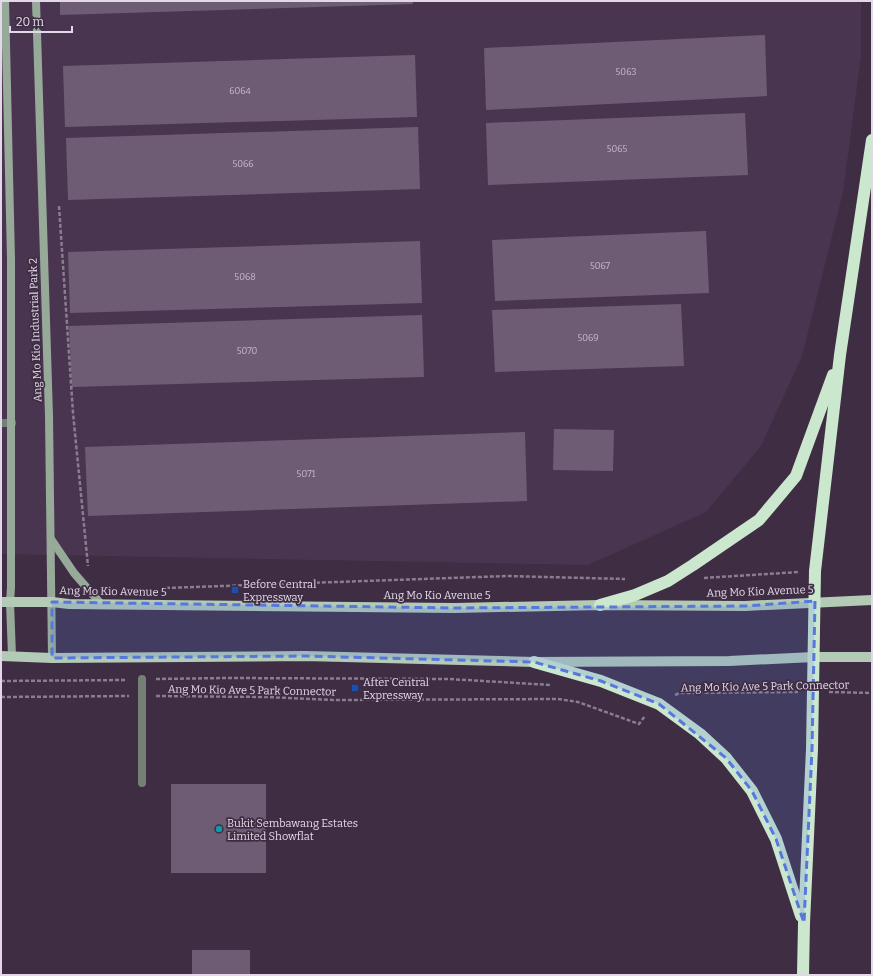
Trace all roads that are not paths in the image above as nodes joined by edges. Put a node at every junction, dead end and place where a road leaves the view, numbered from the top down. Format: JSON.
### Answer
{"nodes":[{"id":1,"x":5,"y":1,"type":"edge"},
{"id":2,"x":36,"y":1,"type":"edge"},
{"id":3,"x":872,"y":140,"type":"edge"},
{"id":4,"x":840,"y":355,"type":"junction"},
{"id":5,"x":1,"y":423,"type":"edge"},
{"id":6,"x":12,"y":423,"type":"junction"},
{"id":7,"x":51,"y":538,"type":"junction"},
{"id":8,"x":872,"y":600,"type":"edge"},
{"id":9,"x":6,"y":602,"type":"edge"},
{"id":10,"x":52,"y":602,"type":"junction"},
{"id":11,"x":815,"y":602,"type":"junction"},
{"id":12,"x":101,"y":604,"type":"junction"},
{"id":13,"x":600,"y":605,"type":"junction"},
{"id":14,"x":1,"y":656,"type":"edge"},
{"id":15,"x":12,"y":656,"type":"junction"},
{"id":16,"x":814,"y":657,"type":"junction"},
{"id":17,"x":872,"y":657,"type":"edge"},
{"id":18,"x":52,"y":658,"type":"junction"},
{"id":19,"x":534,"y":662,"type":"junction"},
{"id":20,"x":142,"y":679,"type":"road end"},
{"id":21,"x":142,"y":784,"type":"dead end"},
{"id":22,"x":804,"y":923,"type":"junction"},
{"id":23,"x":803,"y":975,"type":"edge"}],
"edges":[{"from":1,"to":6,"type":"street","name":"Ang Mo Kio Industrial Park 2"},
{"from":2,"to":7,"type":"street","name":"Ang Mo Kio Industrial Park 2"},
{"from":3,"to":4,"type":"highway"},
{"from":4,"to":11,"type":"highway"},
{"from":4,"to":13,"type":"highway"},
{"from":5,"to":6,"type":"lane"},
{"from":6,"to":9,"type":"street","name":"Ang Mo Kio Industrial Park 2"},
{"from":7,"to":10,"type":"street","name":"Ang Mo Kio Industrial Park 2"},
{"from":7,"to":12,"type":"street"},
{"from":8,"to":11,"type":"main road","name":"Ang Mo Kio Avenue 5"},
{"from":9,"to":10,"type":"main road","name":"Ang Mo Kio Avenue 5"},
{"from":9,"to":15,"type":"street","name":"Ang Mo Kio Industrial Park 2"},
{"from":10,"to":12,"type":"main road","name":"Ang Mo Kio Avenue 5"},
{"from":10,"to":18,"type":"street","name":"Ang Mo Kio Industrial Park 2"},
{"from":11,"to":13,"type":"main road","name":"Ang Mo Kio Avenue 5"},
{"from":11,"to":16,"type":"highway"},
{"from":12,"to":13,"type":"main road","name":"Ang Mo Kio Avenue 5"},
{"from":14,"to":15,"type":"main road"},
{"from":15,"to":18,"type":"main road"},
{"from":16,"to":17,"type":"main road"},
{"from":16,"to":19,"type":"main road"},
{"from":16,"to":22,"type":"highway"},
{"from":18,"to":19,"type":"main road"},
{"from":19,"to":22,"type":"highway"},
{"from":20,"to":21,"type":"lane"},
{"from":22,"to":23,"type":"highway"}]}
